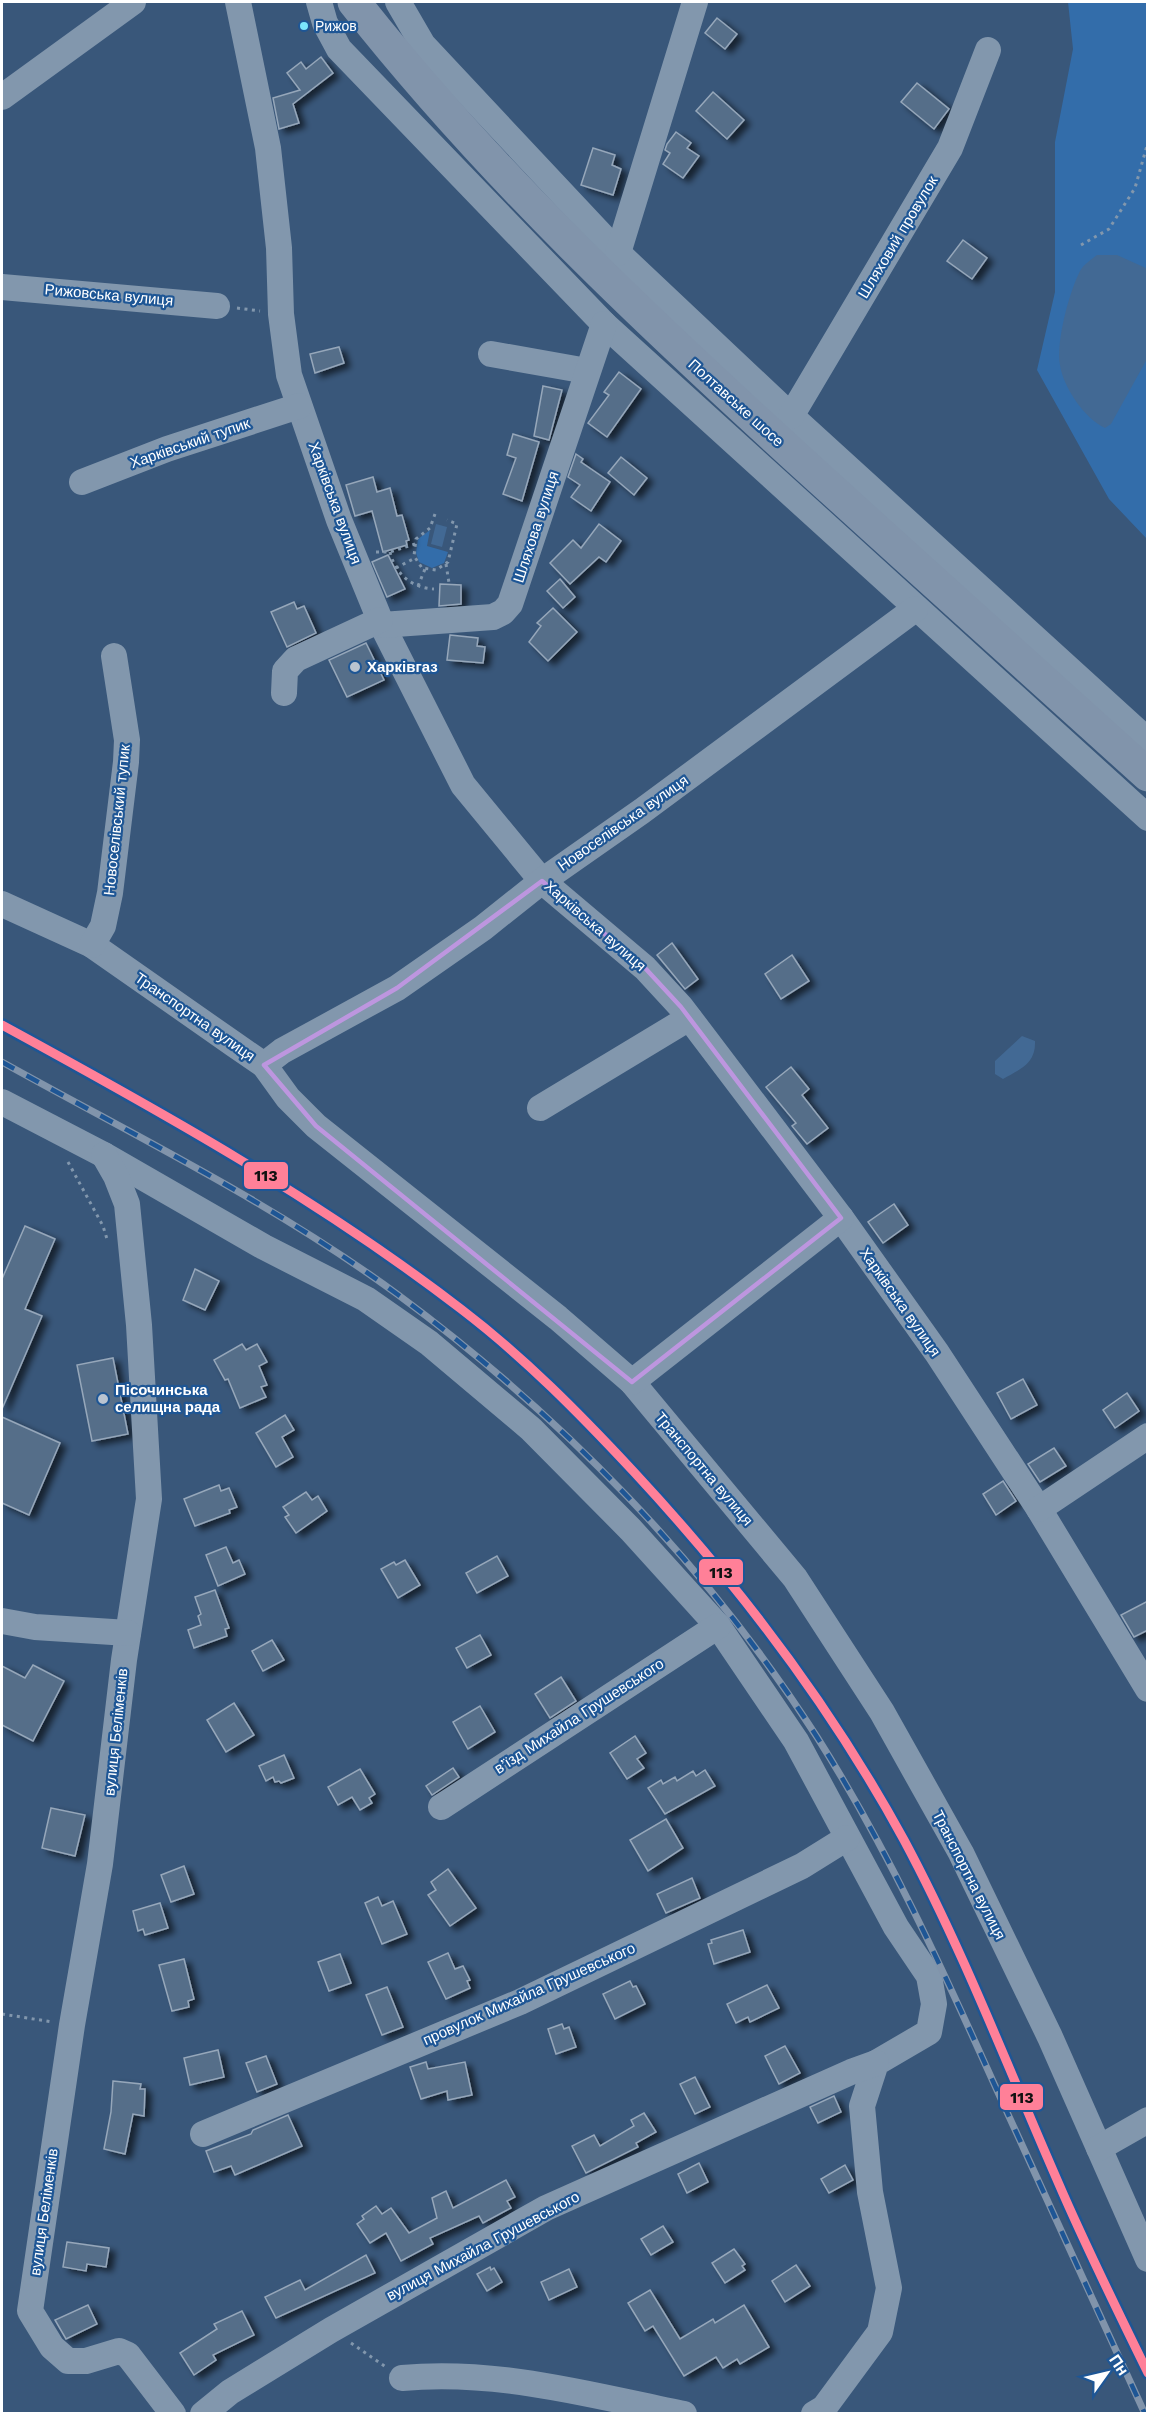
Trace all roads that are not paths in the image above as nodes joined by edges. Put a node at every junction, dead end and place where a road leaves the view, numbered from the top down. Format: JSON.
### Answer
{"nodes":[{"id":1,"x":133,"y":2,"type":"edge"},
{"id":2,"x":238,"y":2,"type":"edge"},
{"id":3,"x":319,"y":2,"type":"edge"},
{"id":4,"x":354,"y":2,"type":"edge"},
{"id":5,"x":398,"y":2,"type":"edge"},
{"id":6,"x":695,"y":2,"type":"edge"},
{"id":7,"x":988,"y":50,"type":"dead end"},
{"id":8,"x":2,"y":98,"type":"edge"},
{"id":9,"x":618,"y":253,"type":"junction"},
{"id":10,"x":2,"y":287,"type":"edge"},
{"id":11,"x":217,"y":306,"type":"road end"},
{"id":12,"x":604,"y":324,"type":"junction"},
{"id":13,"x":491,"y":354,"type":"dead end"},
{"id":14,"x":588,"y":371,"type":"junction"},
{"id":15,"x":299,"y":406,"type":"junction"},
{"id":16,"x":791,"y":416,"type":"junction"},
{"id":17,"x":82,"y":482,"type":"dead end"},
{"id":18,"x":915,"y":609,"type":"junction"},
{"id":19,"x":381,"y":622,"type":"junction"},
{"id":20,"x":114,"y":656,"type":"dead end"},
{"id":21,"x":284,"y":693,"type":"dead end"},
{"id":22,"x":1148,"y":741,"type":"edge"},
{"id":23,"x":1148,"y":775,"type":"edge"},
{"id":24,"x":1148,"y":818,"type":"edge"},
{"id":25,"x":542,"y":880,"type":"junction"},
{"id":26,"x":2,"y":904,"type":"edge"},
{"id":27,"x":92,"y":945,"type":"junction"},
{"id":28,"x":689,"y":1018,"type":"junction"},
{"id":29,"x":264,"y":1065,"type":"junction"},
{"id":30,"x":2,"y":1102,"type":"edge"},
{"id":31,"x":540,"y":1108,"type":"dead end"},
{"id":32,"x":104,"y":1155,"type":"junction"},
{"id":33,"x":841,"y":1218,"type":"junction"},
{"id":34,"x":632,"y":1382,"type":"junction"},
{"id":35,"x":1148,"y":1436,"type":"edge"},
{"id":36,"x":1039,"y":1509,"type":"junction"},
{"id":37,"x":2,"y":1622,"type":"edge"},
{"id":38,"x":718,"y":1626,"type":"junction"},
{"id":39,"x":128,"y":1633,"type":"junction"},
{"id":40,"x":1148,"y":1689,"type":"edge"},
{"id":41,"x":441,"y":1807,"type":"dead end"},
{"id":42,"x":847,"y":1838,"type":"junction"},
{"id":43,"x":876,"y":2063,"type":"junction"},
{"id":44,"x":1148,"y":2120,"type":"edge"},
{"id":45,"x":203,"y":2134,"type":"dead end"},
{"id":46,"x":1099,"y":2148,"type":"junction"},
{"id":47,"x":1148,"y":2259,"type":"edge"},
{"id":48,"x":402,"y":2378,"type":"road end"},
{"id":49,"x":173,"y":2414,"type":"edge"},
{"id":50,"x":203,"y":2414,"type":"edge"},
{"id":51,"x":684,"y":2414,"type":"edge"},
{"id":52,"x":814,"y":2414,"type":"edge"}],
"edges":[{"from":1,"to":8,"type":"street"},
{"from":2,"to":15,"type":"street","name":"Харківська вулиця"},
{"from":3,"to":12,"type":"street"},
{"from":4,"to":23,"type":"highway","name":"Полтавське шосе"},
{"from":5,"to":9,"type":"street"},
{"from":6,"to":9,"type":"street"},
{"from":7,"to":16,"type":"street","name":"Шляховий провулок"},
{"from":9,"to":16,"type":"street"},
{"from":10,"to":11,"type":"street","name":"Рижовська вулиця"},
{"from":12,"to":14,"type":"street","name":"Шляхова вулиця"},
{"from":12,"to":18,"type":"street"},
{"from":13,"to":14,"type":"street"},
{"from":14,"to":19,"type":"street","name":"Шляхова вулиця"},
{"from":15,"to":17,"type":"street","name":"Харківський тупик"},
{"from":15,"to":19,"type":"street","name":"Харківська вулиця"},
{"from":16,"to":22,"type":"street"},
{"from":18,"to":24,"type":"street"},
{"from":18,"to":25,"type":"street","name":"Новоселівська вулиця"},
{"from":19,"to":21,"type":"street"},
{"from":19,"to":25,"type":"street","name":"Харківська вулиця"},
{"from":20,"to":27,"type":"street","name":"Новоселівський тупик"},
{"from":25,"to":28,"type":"street","name":"Харківська вулиця"},
{"from":25,"to":29,"type":"street","name":"Новоселівська вулиця"},
{"from":26,"to":27,"type":"street","name":"Транспортна вулиця"},
{"from":27,"to":29,"type":"street","name":"Транспортна вулиця"},
{"from":28,"to":31,"type":"street"},
{"from":28,"to":33,"type":"street","name":"Харківська вулиця"},
{"from":29,"to":34,"type":"street","name":"Транспортна вулиця"},
{"from":30,"to":32,"type":"street"},
{"from":32,"to":38,"type":"street"},
{"from":32,"to":39,"type":"street","name":"вулиця Беліменків"},
{"from":33,"to":34,"type":"street"},
{"from":33,"to":36,"type":"street","name":"Харківська вулиця"},
{"from":34,"to":46,"type":"street","name":"Транспортна вулиця"},
{"from":35,"to":36,"type":"street"},
{"from":36,"to":40,"type":"street","name":"Харківська вулиця"},
{"from":37,"to":39,"type":"street"},
{"from":38,"to":41,"type":"street","name":"в’їзд Михайла Грушевського"},
{"from":38,"to":42,"type":"street"},
{"from":39,"to":49,"type":"street","name":"вулиця Беліменків"},
{"from":42,"to":43,"type":"street"},
{"from":42,"to":45,"type":"street","name":"провулок Михайла Грушевського"},
{"from":43,"to":50,"type":"street","name":"вулиця Михайла Грушевського"},
{"from":43,"to":52,"type":"street"},
{"from":44,"to":46,"type":"street"},
{"from":46,"to":47,"type":"street","name":"Транспортна вулиця"},
{"from":48,"to":51,"type":"street"}]}
